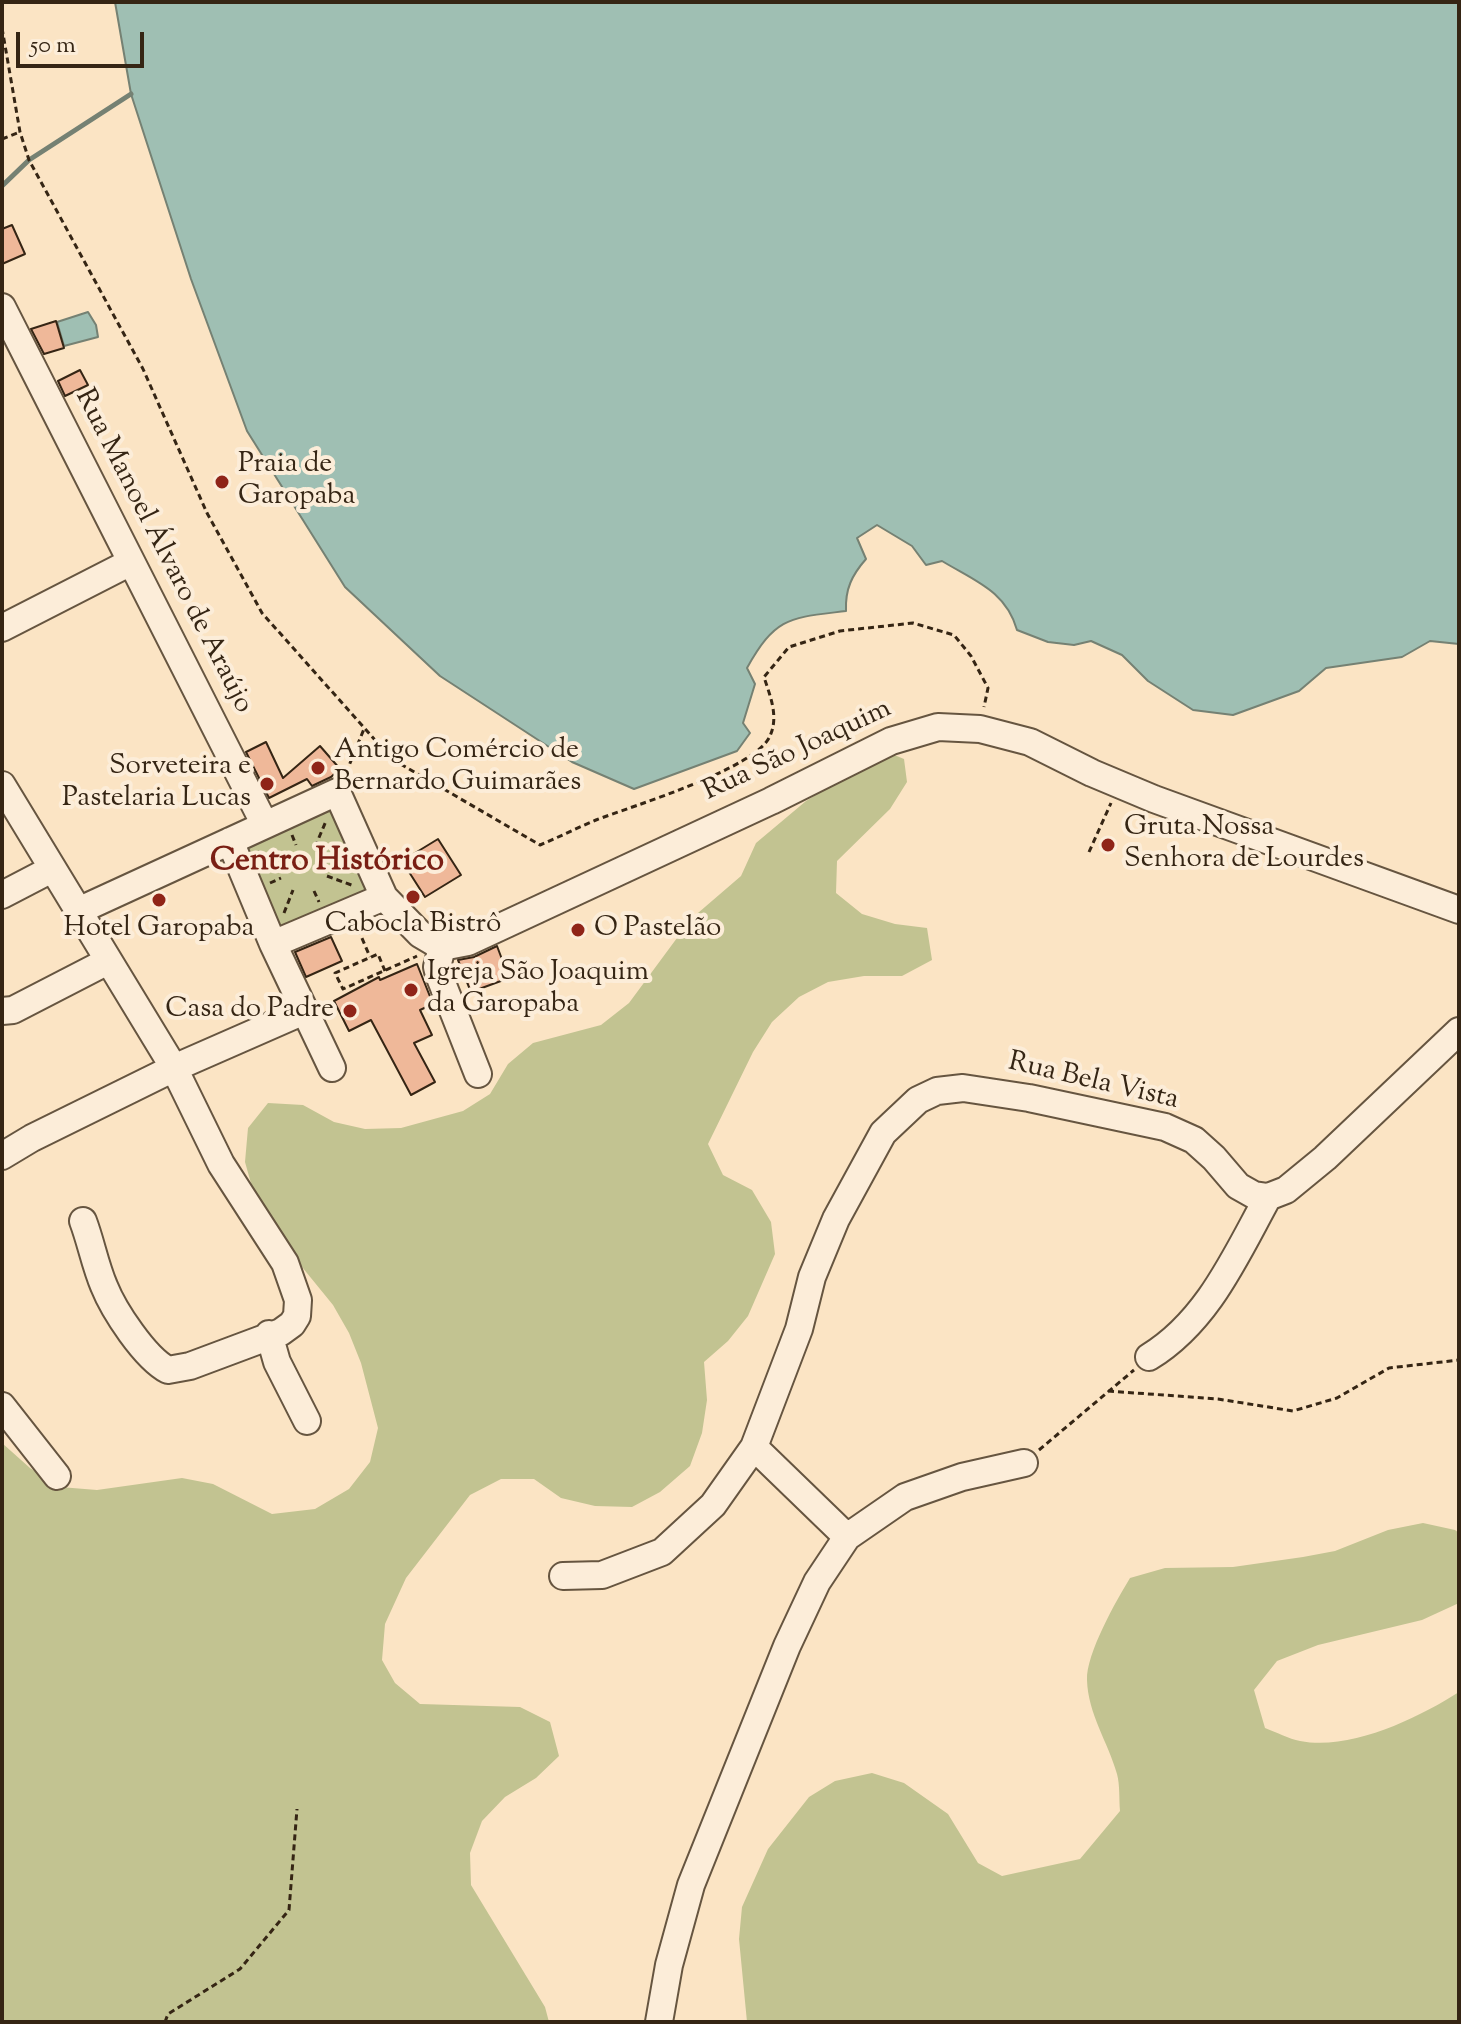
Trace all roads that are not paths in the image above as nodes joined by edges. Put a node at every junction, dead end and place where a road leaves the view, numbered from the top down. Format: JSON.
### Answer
{"nodes":[{"id":1,"x":2,"y":307,"type":"edge"},
{"id":2,"x":131,"y":562,"type":"junction"},
{"id":3,"x":2,"y":628,"type":"edge"},
{"id":4,"x":2,"y":785,"type":"edge"},
{"id":5,"x":10,"y":815,"type":"edge"},
{"id":6,"x":265,"y":825,"type":"junction"},
{"id":7,"x":230,"y":841,"type":"junction"},
{"id":8,"x":52,"y":869,"type":"junction"},
{"id":9,"x":2,"y":895,"type":"edge"},
{"id":10,"x":384,"y":897,"type":"junction"},
{"id":11,"x":1459,"y":910,"type":"edge"},
{"id":12,"x":78,"y":911,"type":"junction"},
{"id":13,"x":273,"y":944,"type":"junction"},
{"id":14,"x":442,"y":947,"type":"junction"},
{"id":15,"x":108,"y":961,"type":"junction"},
{"id":16,"x":2,"y":1011,"type":"edge"},
{"id":17,"x":304,"y":1011,"type":"junction"},
{"id":18,"x":1459,"y":1031,"type":"edge"},
{"id":19,"x":174,"y":1068,"type":"junction"},
{"id":20,"x":332,"y":1068,"type":"dead end"},
{"id":21,"x":478,"y":1074,"type":"dead end"},
{"id":22,"x":2,"y":1156,"type":"edge"},
{"id":23,"x":1268,"y":1197,"type":"junction"},
{"id":24,"x":83,"y":1221,"type":"dead end"},
{"id":25,"x":269,"y":1334,"type":"junction"},
{"id":26,"x":1149,"y":1357,"type":"road end"},
{"id":27,"x":2,"y":1406,"type":"edge"},
{"id":28,"x":307,"y":1421,"type":"dead end"},
{"id":29,"x":754,"y":1447,"type":"junction"},
{"id":30,"x":1024,"y":1463,"type":"road end"},
{"id":31,"x":57,"y":1476,"type":"dead end"},
{"id":32,"x":847,"y":1537,"type":"junction"},
{"id":33,"x":563,"y":1576,"type":"dead end"},
{"id":34,"x":659,"y":2022,"type":"edge"}],
"edges":[{"from":1,"to":2,"type":"street","name":"Rua Manoel Álvaro de Araújo"},
{"from":2,"to":3,"type":"street"},
{"from":2,"to":6,"type":"street","name":"Rua Manoel Álvaro de Araújo"},
{"from":4,"to":5,"type":"street"},
{"from":5,"to":8,"type":"street"},
{"from":6,"to":7,"type":"street"},
{"from":6,"to":10,"type":"street"},
{"from":7,"to":12,"type":"street"},
{"from":7,"to":13,"type":"street"},
{"from":8,"to":9,"type":"street"},
{"from":8,"to":12,"type":"street"},
{"from":10,"to":13,"type":"street"},
{"from":10,"to":14,"type":"street"},
{"from":11,"to":14,"type":"street","name":"Rua São Joaquim"},
{"from":12,"to":15,"type":"street"},
{"from":13,"to":17,"type":"street"},
{"from":14,"to":21,"type":"street"},
{"from":15,"to":16,"type":"street"},
{"from":15,"to":19,"type":"street"},
{"from":17,"to":19,"type":"street"},
{"from":17,"to":20,"type":"street"},
{"from":18,"to":23,"type":"street"},
{"from":19,"to":22,"type":"street"},
{"from":19,"to":25,"type":"street"},
{"from":23,"to":26,"type":"street"},
{"from":23,"to":29,"type":"street","name":"Rua Bela Vista"},
{"from":24,"to":25,"type":"street"},
{"from":25,"to":28,"type":"street"},
{"from":27,"to":31,"type":"street"},
{"from":29,"to":32,"type":"street"},
{"from":29,"to":33,"type":"street","name":"Rua Bela Vista"},
{"from":30,"to":32,"type":"street"},
{"from":32,"to":34,"type":"street"}]}
